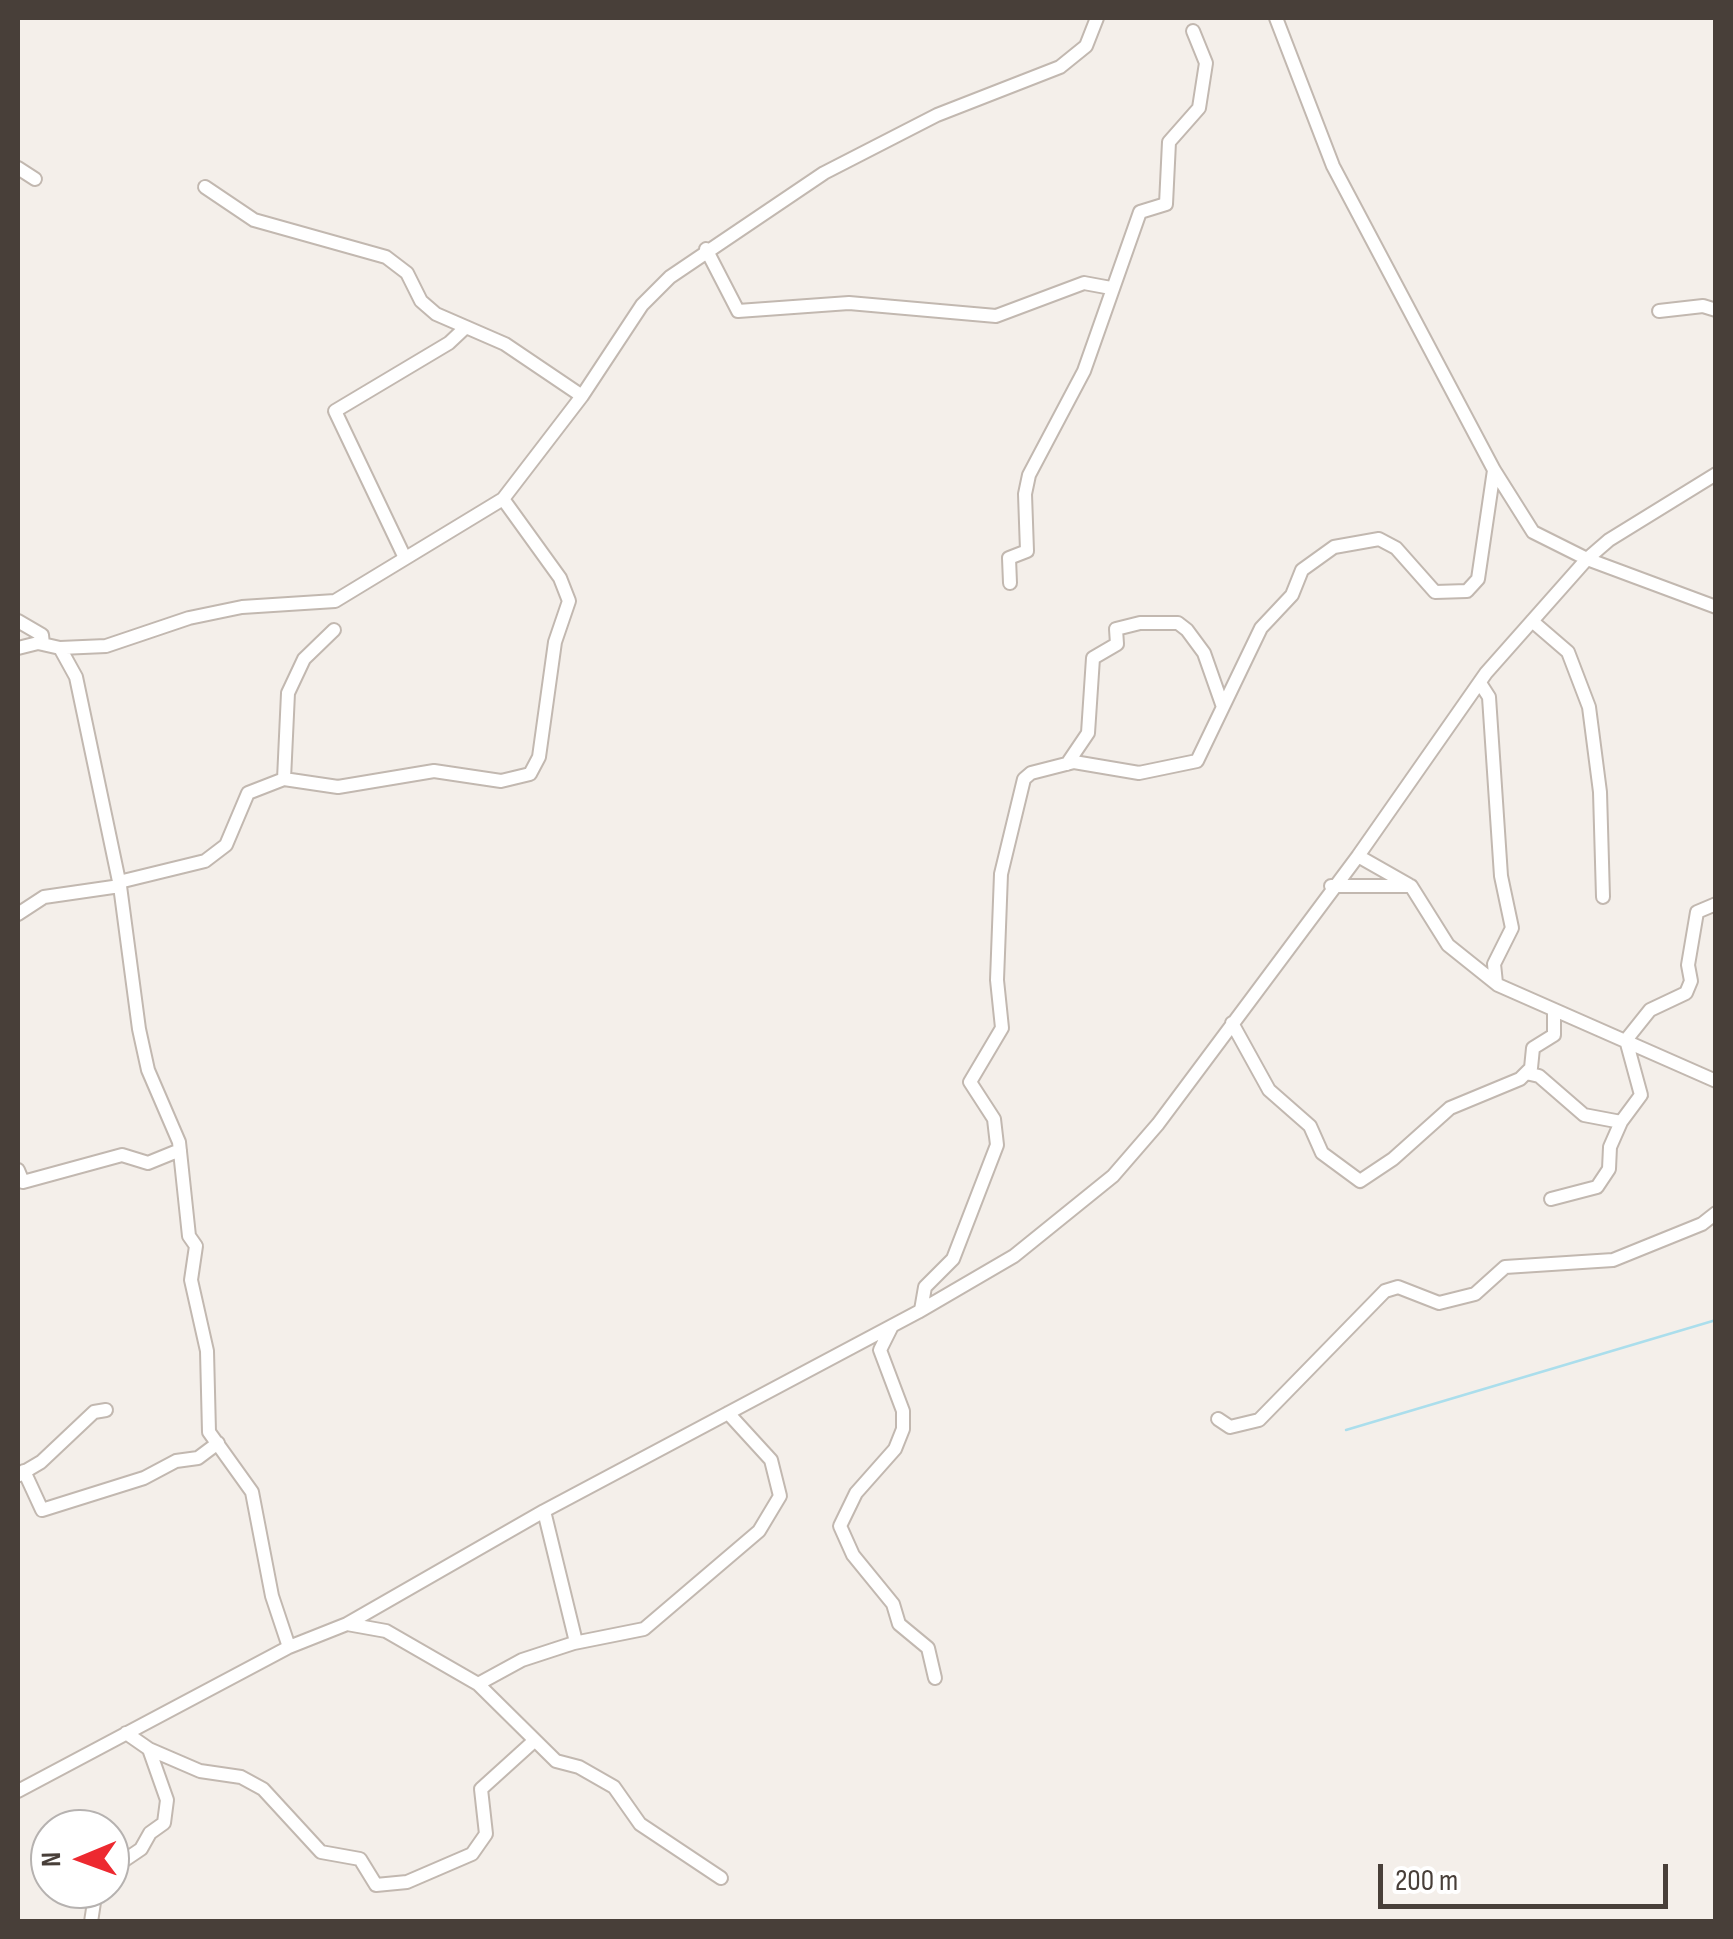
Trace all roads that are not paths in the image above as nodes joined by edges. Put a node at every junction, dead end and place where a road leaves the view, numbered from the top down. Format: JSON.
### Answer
{"nodes":[{"id":1,"x":1097,"y":18,"type":"edge"},
{"id":2,"x":1276,"y":18,"type":"edge"},
{"id":3,"x":1193,"y":31,"type":"dead end"},
{"id":4,"x":18,"y":168,"type":"edge"},
{"id":5,"x":35,"y":179,"type":"dead end"},
{"id":6,"x":205,"y":187,"type":"dead end"},
{"id":7,"x":706,"y":250,"type":"junction"},
{"id":8,"x":1111,"y":288,"type":"junction"},
{"id":9,"x":1659,"y":310,"type":"dead end"},
{"id":10,"x":1716,"y":310,"type":"edge"},
{"id":11,"x":466,"y":327,"type":"junction"},
{"id":12,"x":582,"y":396,"type":"junction"},
{"id":13,"x":1494,"y":470,"type":"junction"},
{"id":14,"x":1716,"y":474,"type":"edge"},
{"id":15,"x":503,"y":499,"type":"junction"},
{"id":16,"x":404,"y":558,"type":"junction"},
{"id":17,"x":1587,"y":559,"type":"junction"},
{"id":18,"x":1010,"y":584,"type":"dead end"},
{"id":19,"x":1716,"y":606,"type":"edge"},
{"id":20,"x":18,"y":621,"type":"edge"},
{"id":21,"x":1532,"y":621,"type":"junction"},
{"id":22,"x":334,"y":630,"type":"dead end"},
{"id":23,"x":43,"y":644,"type":"junction"},
{"id":24,"x":18,"y":648,"type":"edge"},
{"id":25,"x":60,"y":648,"type":"junction"},
{"id":26,"x":1480,"y":684,"type":"junction"},
{"id":27,"x":1222,"y":706,"type":"junction"},
{"id":28,"x":1067,"y":764,"type":"junction"},
{"id":29,"x":284,"y":779,"type":"junction"},
{"id":30,"x":1358,"y":856,"type":"junction"},
{"id":31,"x":120,"y":884,"type":"junction"},
{"id":32,"x":1332,"y":886,"type":"junction"},
{"id":33,"x":1411,"y":886,"type":"junction"},
{"id":34,"x":1603,"y":897,"type":"dead end"},
{"id":35,"x":1716,"y":904,"type":"edge"},
{"id":36,"x":18,"y":914,"type":"edge"},
{"id":37,"x":1496,"y":983,"type":"junction"},
{"id":38,"x":1554,"y":1012,"type":"junction"},
{"id":39,"x":1232,"y":1023,"type":"junction"},
{"id":40,"x":1626,"y":1040,"type":"junction"},
{"id":41,"x":1526,"y":1073,"type":"junction"},
{"id":42,"x":1716,"y":1082,"type":"edge"},
{"id":43,"x":1621,"y":1122,"type":"junction"},
{"id":44,"x":180,"y":1150,"type":"junction"},
{"id":45,"x":18,"y":1170,"type":"edge"},
{"id":46,"x":1551,"y":1199,"type":"dead end"},
{"id":47,"x":1716,"y":1212,"type":"edge"},
{"id":48,"x":922,"y":1310,"type":"junction"},
{"id":49,"x":892,"y":1326,"type":"junction"},
{"id":50,"x":106,"y":1410,"type":"dead end"},
{"id":51,"x":728,"y":1413,"type":"junction"},
{"id":52,"x":1218,"y":1420,"type":"dead end"},
{"id":53,"x":218,"y":1443,"type":"junction"},
{"id":54,"x":21,"y":1474,"type":"edge"},
{"id":55,"x":544,"y":1511,"type":"junction"},
{"id":56,"x":347,"y":1624,"type":"junction"},
{"id":57,"x":576,"y":1642,"type":"junction"},
{"id":58,"x":288,"y":1647,"type":"junction"},
{"id":59,"x":935,"y":1678,"type":"dead end"},
{"id":60,"x":478,"y":1684,"type":"junction"},
{"id":61,"x":126,"y":1733,"type":"junction"},
{"id":62,"x":534,"y":1741,"type":"junction"},
{"id":63,"x":150,"y":1749,"type":"junction"},
{"id":64,"x":18,"y":1791,"type":"edge"},
{"id":65,"x":130,"y":1857,"type":"edge"},
{"id":66,"x":722,"y":1878,"type":"dead end"}],
"edges":[{"from":1,"to":7,"type":"street"},
{"from":2,"to":13,"type":"street"},
{"from":3,"to":8,"type":"street"},
{"from":4,"to":5,"type":"street"},
{"from":6,"to":11,"type":"street"},
{"from":7,"to":8,"type":"street"},
{"from":7,"to":12,"type":"street"},
{"from":8,"to":18,"type":"street"},
{"from":9,"to":10,"type":"street"},
{"from":11,"to":12,"type":"street"},
{"from":11,"to":16,"type":"street"},
{"from":12,"to":15,"type":"street"},
{"from":13,"to":17,"type":"street"},
{"from":13,"to":27,"type":"street"},
{"from":14,"to":17,"type":"street"},
{"from":15,"to":16,"type":"street"},
{"from":15,"to":29,"type":"street"},
{"from":16,"to":25,"type":"street"},
{"from":17,"to":19,"type":"street"},
{"from":17,"to":21,"type":"street"},
{"from":20,"to":23,"type":"street"},
{"from":21,"to":26,"type":"street"},
{"from":21,"to":34,"type":"street"},
{"from":22,"to":29,"type":"street"},
{"from":23,"to":24,"type":"street"},
{"from":23,"to":25,"type":"street"},
{"from":25,"to":31,"type":"street"},
{"from":26,"to":30,"type":"street"},
{"from":26,"to":37,"type":"street"},
{"from":27,"to":28,"type":"street"},
{"from":27,"to":28,"type":"street"},
{"from":28,"to":48,"type":"street"},
{"from":29,"to":31,"type":"street"},
{"from":30,"to":32,"type":"street"},
{"from":30,"to":33,"type":"street"},
{"from":31,"to":36,"type":"street"},
{"from":31,"to":44,"type":"street"},
{"from":32,"to":33,"type":"street"},
{"from":32,"to":39,"type":"street"},
{"from":33,"to":37,"type":"street"},
{"from":35,"to":40,"type":"street"},
{"from":37,"to":38,"type":"street"},
{"from":38,"to":40,"type":"street"},
{"from":38,"to":41,"type":"street"},
{"from":39,"to":41,"type":"street"},
{"from":39,"to":48,"type":"street"},
{"from":40,"to":42,"type":"street"},
{"from":40,"to":43,"type":"street"},
{"from":41,"to":43,"type":"street"},
{"from":43,"to":46,"type":"street"},
{"from":44,"to":45,"type":"street"},
{"from":44,"to":53,"type":"street"},
{"from":47,"to":52,"type":"street"},
{"from":48,"to":49,"type":"street"},
{"from":49,"to":51,"type":"street"},
{"from":49,"to":59,"type":"street"},
{"from":50,"to":54,"type":"street"},
{"from":51,"to":55,"type":"street"},
{"from":51,"to":57,"type":"street"},
{"from":53,"to":54,"type":"street"},
{"from":53,"to":58,"type":"street"},
{"from":55,"to":56,"type":"street"},
{"from":55,"to":57,"type":"street"},
{"from":56,"to":58,"type":"street"},
{"from":56,"to":60,"type":"street"},
{"from":57,"to":60,"type":"street"},
{"from":58,"to":61,"type":"street"},
{"from":60,"to":62,"type":"street"},
{"from":61,"to":63,"type":"street"},
{"from":61,"to":64,"type":"street"},
{"from":62,"to":63,"type":"street"},
{"from":62,"to":66,"type":"street"},
{"from":63,"to":65,"type":"street"}]}
